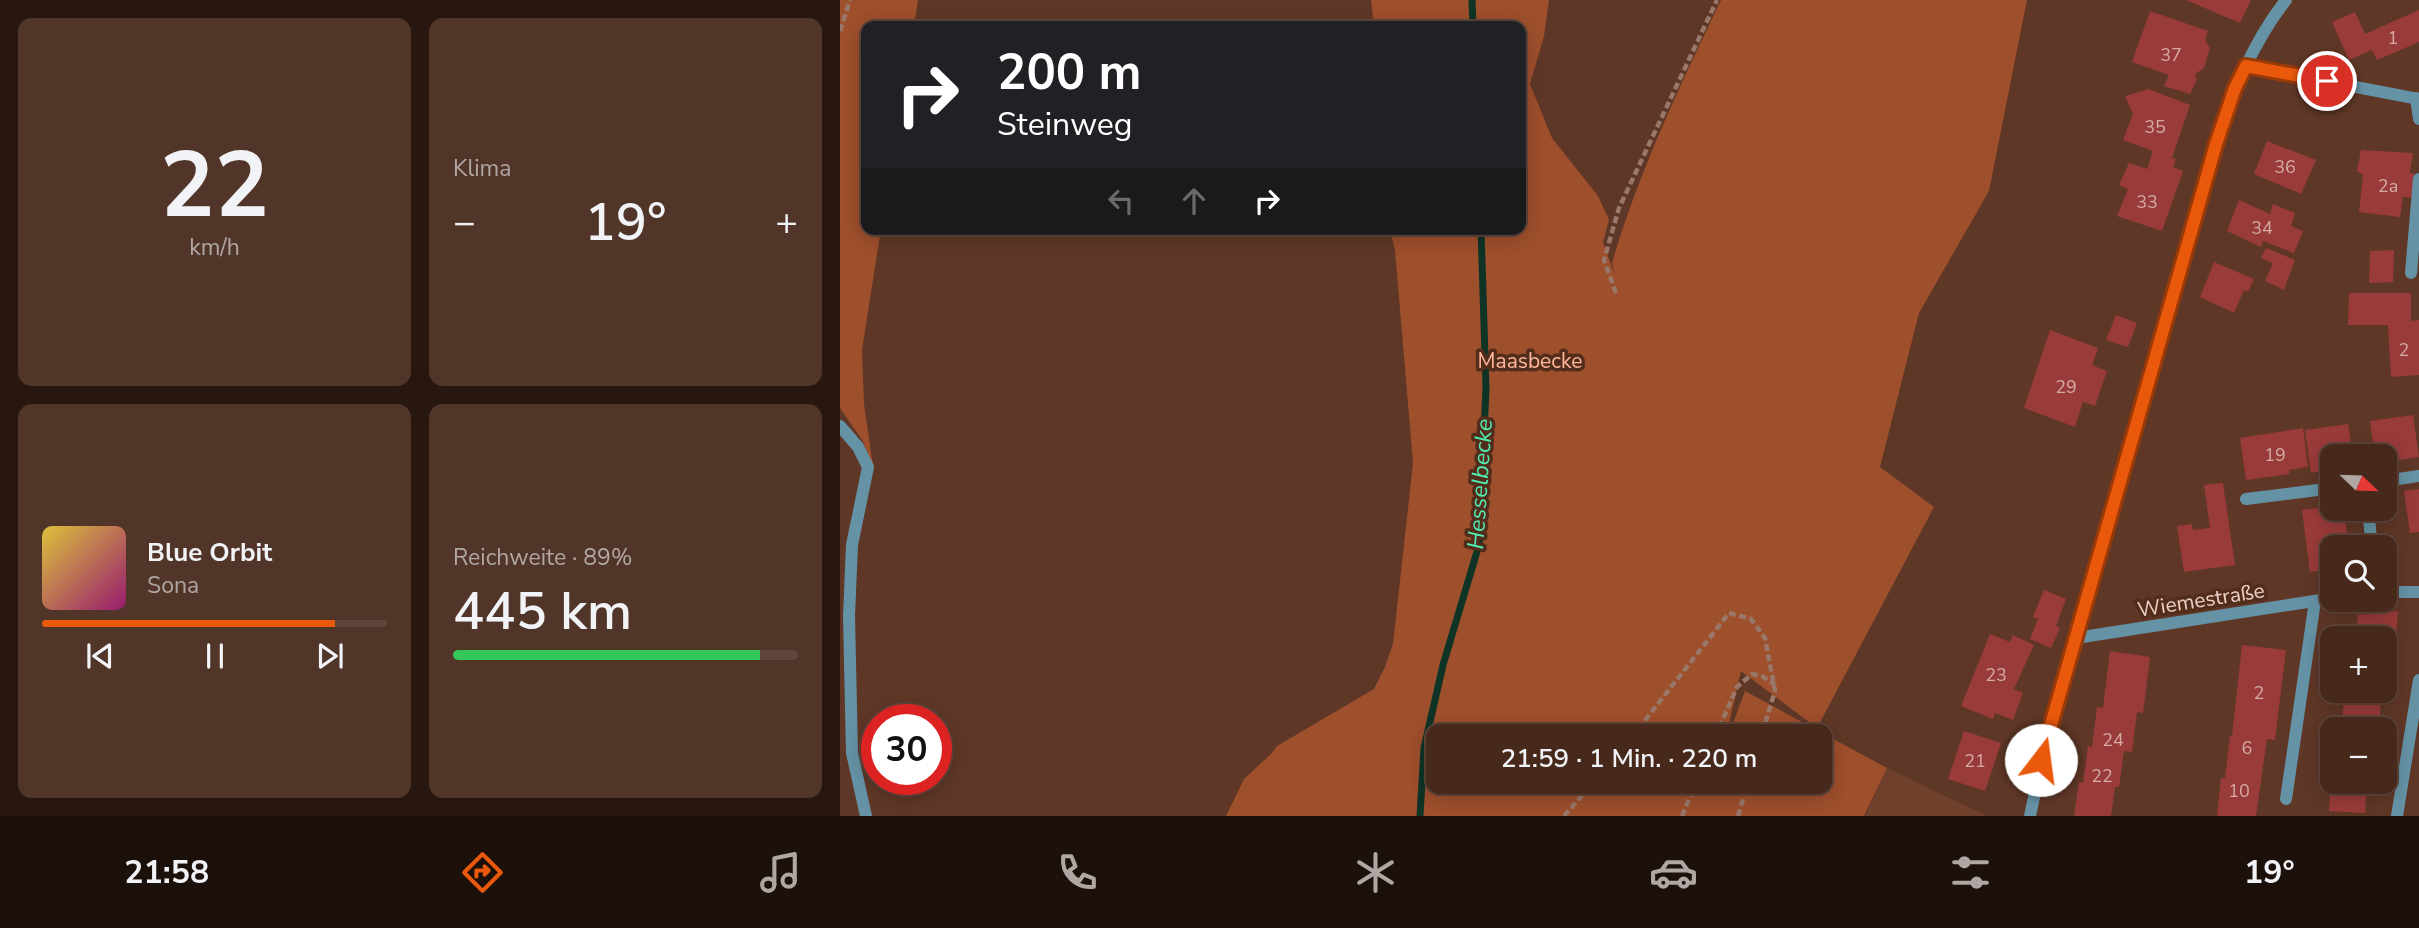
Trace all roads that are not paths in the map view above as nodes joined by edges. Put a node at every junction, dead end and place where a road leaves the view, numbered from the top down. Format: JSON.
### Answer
{"nodes":[{"id":1,"x":2286,"y":0,"type":"edge"},
{"id":2,"x":2246,"y":66,"type":"junction"},
{"id":3,"x":2417,"y":98,"type":"edge"},
{"id":4,"x":2419,"y":119,"type":"edge"},
{"id":5,"x":2419,"y":180,"type":"edge"},
{"id":6,"x":2411,"y":273,"type":"dead end"},
{"id":7,"x":840,"y":426,"type":"edge"},
{"id":8,"x":2419,"y":476,"type":"edge"},
{"id":9,"x":2398,"y":479,"type":"edge"},
{"id":10,"x":2320,"y":490,"type":"edge"},
{"id":11,"x":2246,"y":499,"type":"dead end"},
{"id":12,"x":2397,"y":592,"type":"edge"},
{"id":13,"x":2419,"y":592,"type":"edge"},
{"id":14,"x":2320,"y":600,"type":"edge"},
{"id":15,"x":2315,"y":601,"type":"junction"},
{"id":16,"x":2076,"y":638,"type":"junction"},
{"id":17,"x":2419,"y":680,"type":"edge"},
{"id":18,"x":2286,"y":799,"type":"dead end"},
{"id":19,"x":866,"y":816,"type":"edge"},
{"id":20,"x":2030,"y":816,"type":"edge"},
{"id":21,"x":2397,"y":816,"type":"edge"}],
"edges":[{"from":1,"to":2,"type":"street"},
{"from":2,"to":3,"type":"street"},
{"from":2,"to":16,"type":"street"},
{"from":3,"to":4,"type":"street"},
{"from":5,"to":6,"type":"street"},
{"from":7,"to":19,"type":"street"},
{"from":8,"to":9,"type":"street"},
{"from":10,"to":11,"type":"street"},
{"from":12,"to":13,"type":"street"},
{"from":14,"to":15,"type":"street","name":"Wiemestraße"},
{"from":15,"to":16,"type":"street","name":"Wiemestraße"},
{"from":15,"to":18,"type":"street"},
{"from":16,"to":20,"type":"street"},
{"from":17,"to":21,"type":"street"}]}
